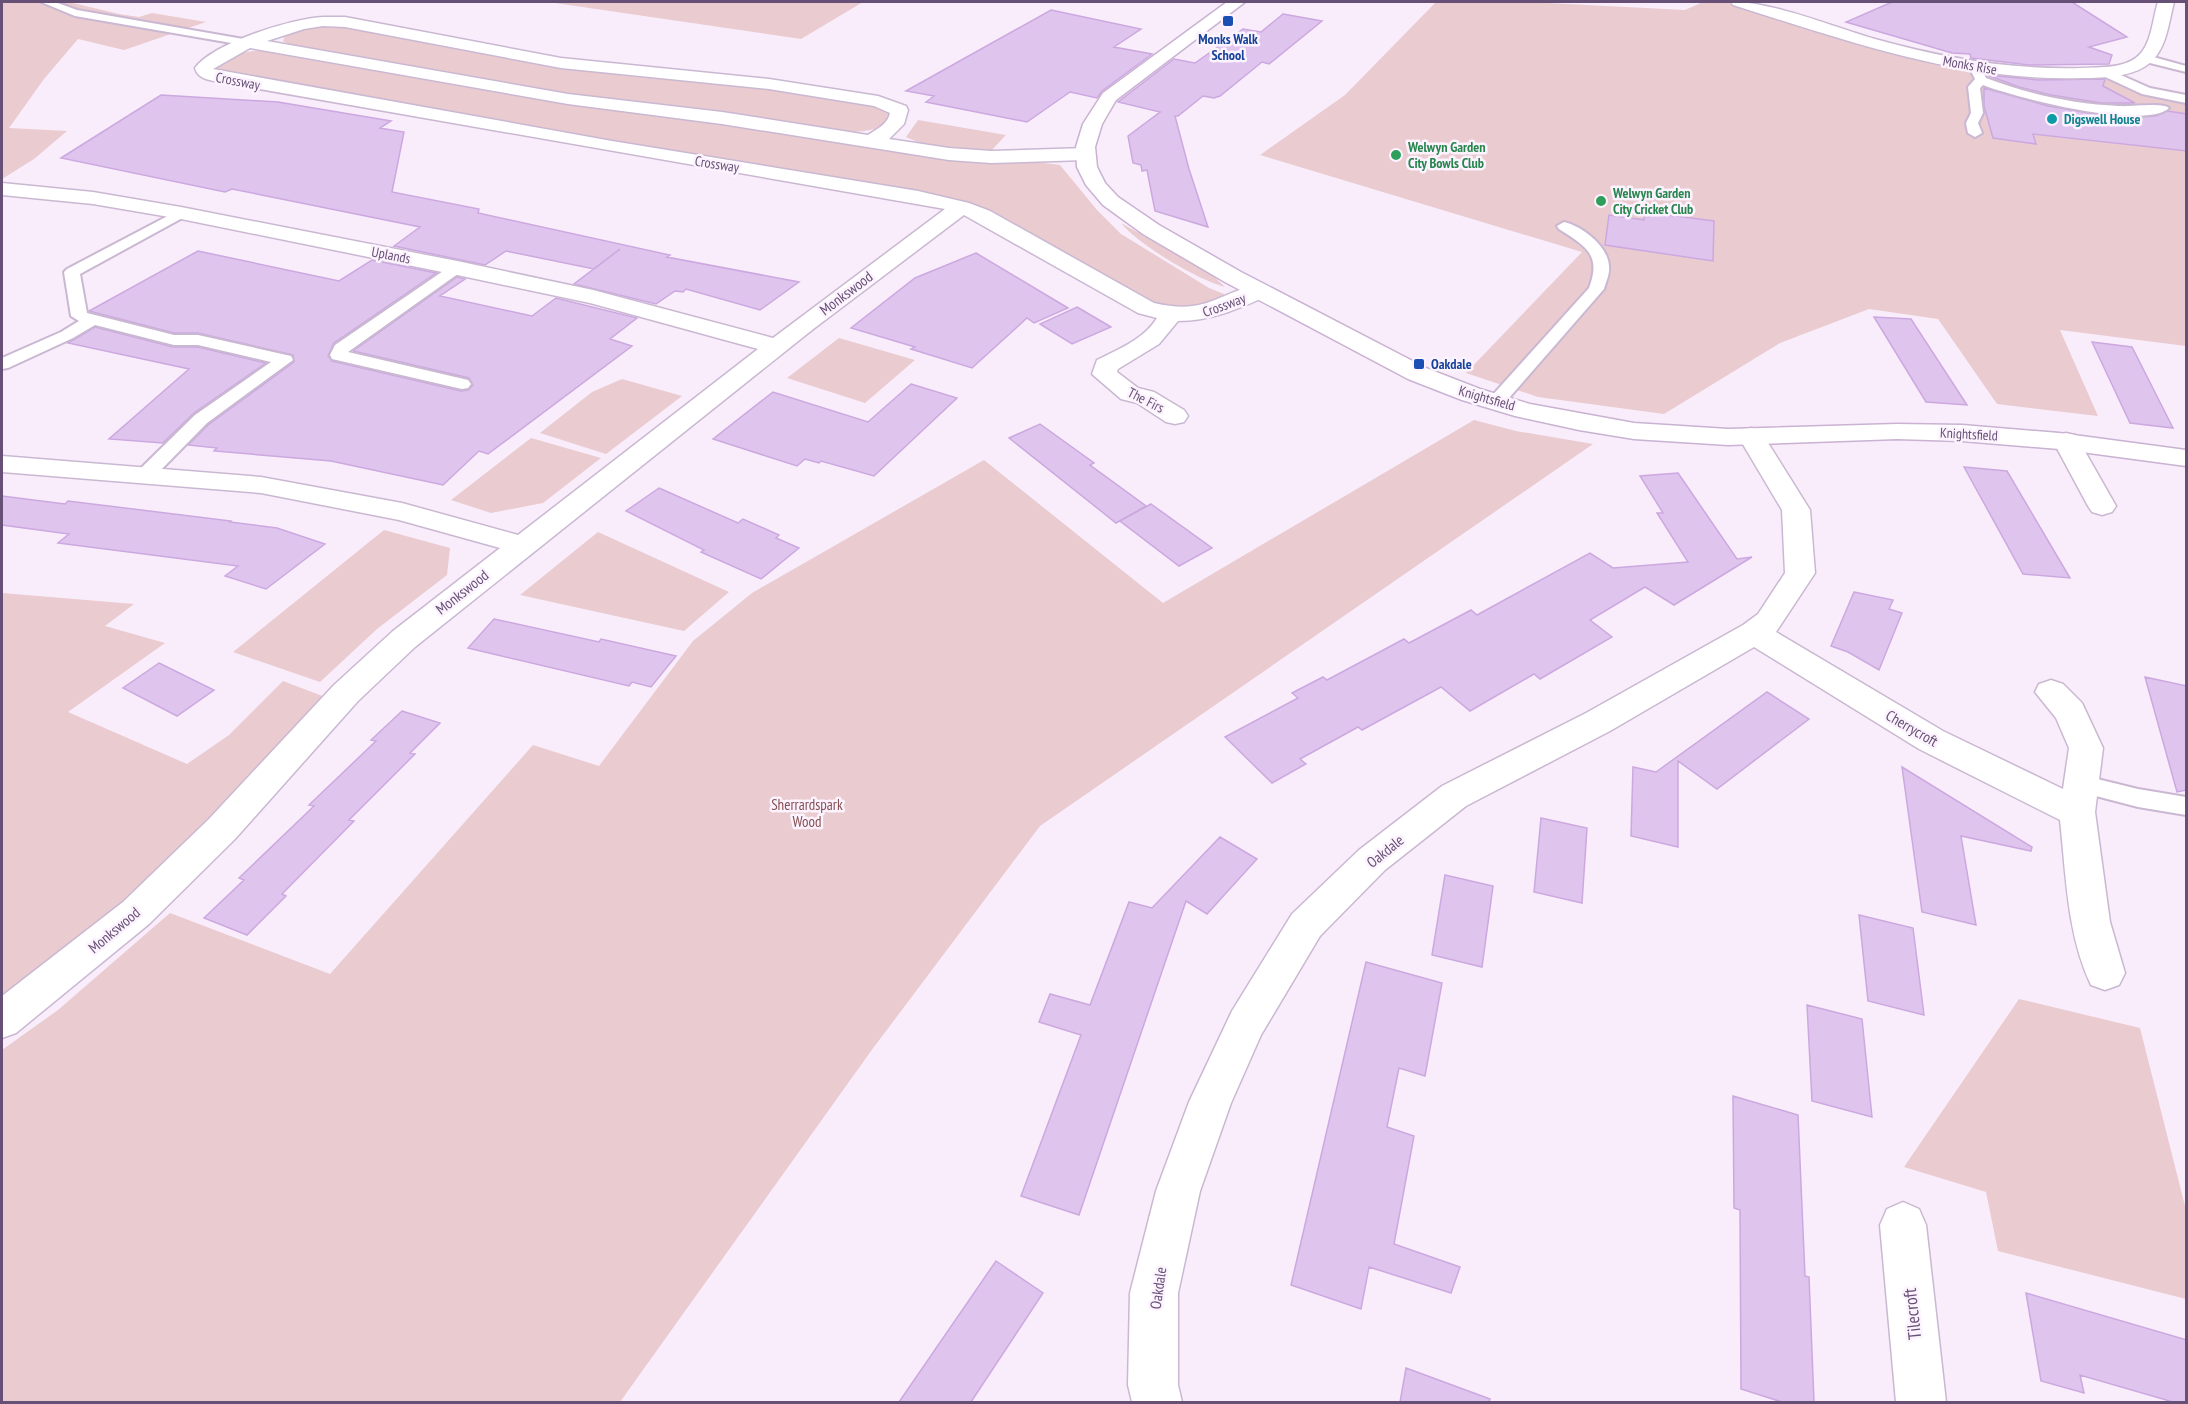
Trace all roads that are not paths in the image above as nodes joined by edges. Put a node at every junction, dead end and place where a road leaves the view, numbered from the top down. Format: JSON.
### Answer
{"nodes":[{"id":1,"x":46,"y":2,"type":"edge"},
{"id":2,"x":1237,"y":2,"type":"edge"},
{"id":3,"x":1739,"y":2,"type":"edge"},
{"id":4,"x":2166,"y":2,"type":"edge"},
{"id":5,"x":249,"y":43,"type":"junction"},
{"id":6,"x":2146,"y":59,"type":"junction"},
{"id":7,"x":2187,"y":69,"type":"edge"},
{"id":8,"x":2105,"y":72,"type":"junction"},
{"id":9,"x":1978,"y":74,"type":"junction"},
{"id":10,"x":2146,"y":91,"type":"junction"},
{"id":11,"x":2187,"y":99,"type":"edge"},
{"id":12,"x":2163,"y":108,"type":"junction"},
{"id":13,"x":2187,"y":111,"type":"edge"},
{"id":14,"x":1975,"y":133,"type":"dead end"},
{"id":15,"x":872,"y":141,"type":"junction"},
{"id":16,"x":1085,"y":154,"type":"junction"},
{"id":17,"x":2,"y":189,"type":"edge"},
{"id":18,"x":962,"y":207,"type":"junction"},
{"id":19,"x":181,"y":213,"type":"junction"},
{"id":20,"x":1564,"y":226,"type":"dead end"},
{"id":21,"x":457,"y":268,"type":"junction"},
{"id":22,"x":1259,"y":291,"type":"junction"},
{"id":23,"x":1170,"y":315,"type":"junction"},
{"id":24,"x":92,"y":320,"type":"junction"},
{"id":25,"x":776,"y":346,"type":"junction"},
{"id":26,"x":2,"y":364,"type":"edge"},
{"id":27,"x":462,"y":384,"type":"dead end"},
{"id":28,"x":1496,"y":402,"type":"junction"},
{"id":29,"x":1175,"y":416,"type":"dead end"},
{"id":30,"x":1751,"y":436,"type":"junction"},
{"id":31,"x":2066,"y":441,"type":"junction"},
{"id":32,"x":2187,"y":458,"type":"edge"},
{"id":33,"x":2,"y":464,"type":"edge"},
{"id":34,"x":144,"y":476,"type":"junction"},
{"id":35,"x":2102,"y":506,"type":"dead end"},
{"id":36,"x":522,"y":545,"type":"junction"},
{"id":37,"x":1754,"y":633,"type":"junction"},
{"id":38,"x":2051,"y":692,"type":"dead end"},
{"id":39,"x":2079,"y":798,"type":"junction"},
{"id":40,"x":2187,"y":806,"type":"edge"},
{"id":41,"x":2105,"y":973,"type":"dead end"},
{"id":42,"x":2,"y":1020,"type":"edge"},
{"id":43,"x":1903,"y":1225,"type":"dead end"},
{"id":44,"x":1158,"y":1402,"type":"edge"},
{"id":45,"x":1921,"y":1402,"type":"edge"}],
"edges":[{"from":1,"to":5,"type":"lane"},
{"from":2,"to":16,"type":"street","name":"Knightsfield"},
{"from":3,"to":9,"type":"street","name":"Monks Rise"},
{"from":4,"to":6,"type":"street"},
{"from":5,"to":15,"type":"street"},
{"from":5,"to":15,"type":"street","name":"Crossway"},
{"from":5,"to":18,"type":"street","name":"Crossway"},
{"from":6,"to":7,"type":"lane"},
{"from":6,"to":8,"type":"street","name":"Monks Rise"},
{"from":8,"to":9,"type":"street","name":"Monks Rise"},
{"from":8,"to":10,"type":"lane"},
{"from":9,"to":12,"type":"lane"},
{"from":9,"to":14,"type":"lane"},
{"from":10,"to":11,"type":"lane"},
{"from":10,"to":12,"type":"lane"},
{"from":12,"to":13,"type":"lane"},
{"from":15,"to":16,"type":"street"},
{"from":16,"to":22,"type":"street","name":"Knightsfield"},
{"from":17,"to":19,"type":"street","name":"Uplands"},
{"from":18,"to":23,"type":"street","name":"Crossway"},
{"from":18,"to":25,"type":"street","name":"Monkswood"},
{"from":19,"to":21,"type":"street","name":"Uplands"},
{"from":19,"to":24,"type":"lane"},
{"from":20,"to":28,"type":"lane"},
{"from":21,"to":25,"type":"street","name":"Uplands"},
{"from":21,"to":27,"type":"lane"},
{"from":22,"to":23,"type":"street","name":"Crossway"},
{"from":22,"to":28,"type":"street","name":"Knightsfield"},
{"from":23,"to":29,"type":"street","name":"The Firs"},
{"from":24,"to":26,"type":"lane"},
{"from":24,"to":34,"type":"lane"},
{"from":25,"to":36,"type":"street","name":"Monkswood"},
{"from":28,"to":30,"type":"street","name":"Knightsfield"},
{"from":30,"to":31,"type":"street","name":"Knightsfield"},
{"from":30,"to":37,"type":"street","name":"Oakdale"},
{"from":31,"to":32,"type":"street","name":"Knightsfield"},
{"from":31,"to":35,"type":"street"},
{"from":33,"to":34,"type":"street"},
{"from":34,"to":36,"type":"street"},
{"from":36,"to":42,"type":"street","name":"Monkswood"},
{"from":37,"to":39,"type":"street","name":"Cherrycroft"},
{"from":37,"to":44,"type":"street","name":"Oakdale"},
{"from":38,"to":39,"type":"street"},
{"from":39,"to":40,"type":"lane"},
{"from":39,"to":41,"type":"street"},
{"from":43,"to":45,"type":"street","name":"Tilecroft"}]}
